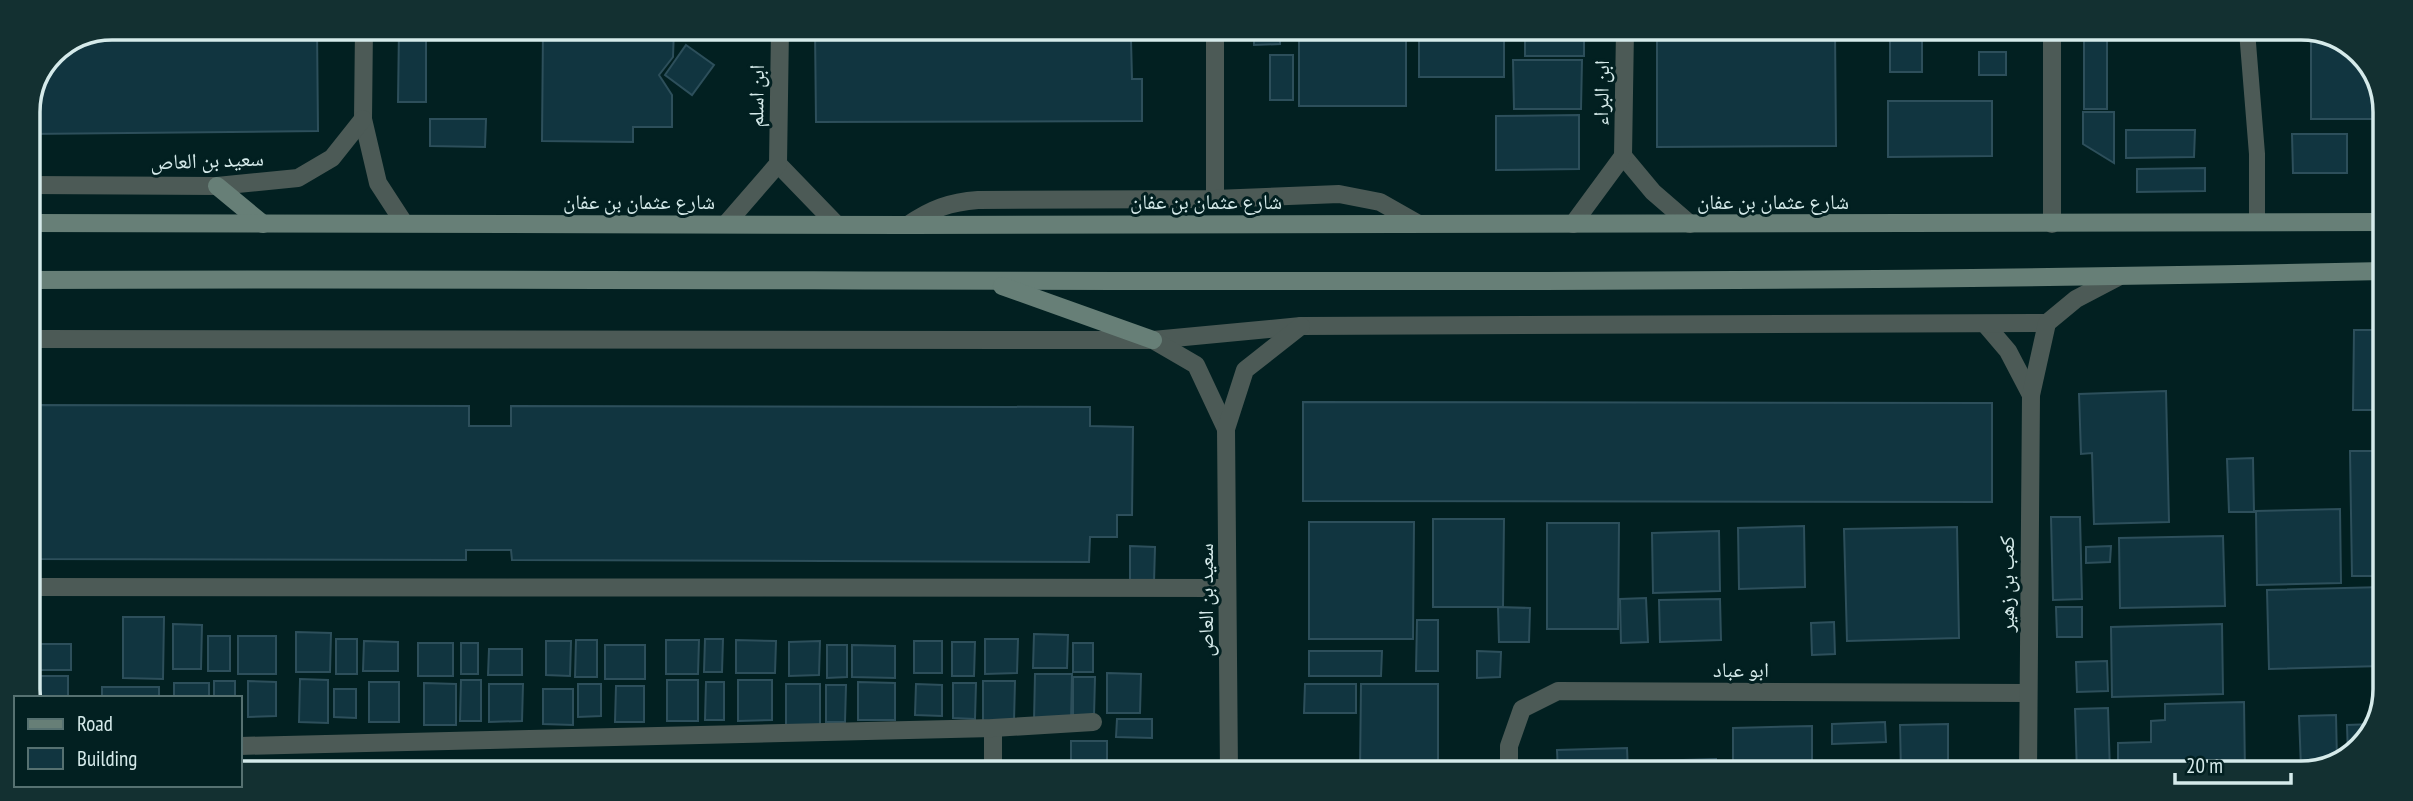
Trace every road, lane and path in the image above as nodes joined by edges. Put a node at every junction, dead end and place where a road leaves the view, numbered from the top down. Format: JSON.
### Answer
{"nodes":[{"id":1,"x":364,"y":40,"type":"edge"},
{"id":2,"x":780,"y":40,"type":"edge"},
{"id":3,"x":1215,"y":40,"type":"edge"},
{"id":4,"x":1625,"y":40,"type":"edge"},
{"id":5,"x":2052,"y":40,"type":"edge"},
{"id":6,"x":2248,"y":40,"type":"edge"},
{"id":7,"x":363,"y":119,"type":"junction"},
{"id":8,"x":1623,"y":156,"type":"junction"},
{"id":9,"x":778,"y":164,"type":"junction"},
{"id":10,"x":40,"y":185,"type":"edge"},
{"id":11,"x":217,"y":186,"type":"junction"},
{"id":12,"x":1215,"y":199,"type":"junction"},
{"id":13,"x":2373,"y":222,"type":"edge"},
{"id":14,"x":40,"y":223,"type":"edge"},
{"id":15,"x":404,"y":223,"type":"junction"},
{"id":16,"x":1417,"y":223,"type":"junction"},
{"id":17,"x":2052,"y":223,"type":"junction"},
{"id":18,"x":2257,"y":223,"type":"junction"},
{"id":19,"x":263,"y":224,"type":"junction"},
{"id":20,"x":726,"y":224,"type":"junction"},
{"id":21,"x":836,"y":224,"type":"junction"},
{"id":22,"x":1573,"y":224,"type":"junction"},
{"id":23,"x":1690,"y":224,"type":"junction"},
{"id":24,"x":908,"y":225,"type":"junction"},
{"id":25,"x":2373,"y":271,"type":"edge"},
{"id":26,"x":2118,"y":277,"type":"junction"},
{"id":27,"x":40,"y":280,"type":"edge"},
{"id":28,"x":989,"y":281,"type":"junction"},
{"id":29,"x":2047,"y":323,"type":"junction"},
{"id":30,"x":1984,"y":324,"type":"junction"},
{"id":31,"x":1301,"y":326,"type":"junction"},
{"id":32,"x":40,"y":339,"type":"edge"},
{"id":33,"x":1153,"y":340,"type":"junction"},
{"id":34,"x":2031,"y":395,"type":"junction"},
{"id":35,"x":1226,"y":429,"type":"junction"},
{"id":36,"x":40,"y":587,"type":"edge"},
{"id":37,"x":1227,"y":588,"type":"junction"},
{"id":38,"x":2028,"y":693,"type":"junction"},
{"id":39,"x":1093,"y":722,"type":"dead end"},
{"id":40,"x":993,"y":728,"type":"junction"},
{"id":41,"x":242,"y":746,"type":"edge"},
{"id":42,"x":993,"y":761,"type":"edge"},
{"id":43,"x":1229,"y":761,"type":"edge"},
{"id":44,"x":1509,"y":761,"type":"edge"},
{"id":45,"x":2028,"y":761,"type":"edge"}],
"edges":[{"from":1,"to":7,"type":"street"},
{"from":2,"to":9,"type":"street","name":"ابن اسلم"},
{"from":3,"to":12,"type":"street"},
{"from":4,"to":8,"type":"street","name":"ابن البراء"},
{"from":5,"to":17,"type":"street"},
{"from":6,"to":18,"type":"lane"},
{"from":7,"to":11,"type":"street","name":"سعيد بن العاص"},
{"from":7,"to":15,"type":"street"},
{"from":8,"to":22,"type":"street"},
{"from":8,"to":23,"type":"street"},
{"from":9,"to":20,"type":"street"},
{"from":9,"to":21,"type":"street"},
{"from":10,"to":11,"type":"street","name":"سعيد بن العاص"},
{"from":11,"to":19,"type":"street"},
{"from":12,"to":16,"type":"street"},
{"from":12,"to":24,"type":"street"},
{"from":13,"to":18,"type":"street","name":"شارع عثمان بن عفان"},
{"from":14,"to":19,"type":"street","name":"شارع عثمان بن عفان"},
{"from":15,"to":19,"type":"street","name":"شارع عثمان بن عفان"},
{"from":15,"to":20,"type":"street","name":"شارع عثمان بن عفان"},
{"from":16,"to":22,"type":"street","name":"شارع عثمان بن عفان"},
{"from":16,"to":24,"type":"street","name":"شارع عثمان بن عفان"},
{"from":17,"to":18,"type":"street","name":"شارع عثمان بن عفان"},
{"from":17,"to":23,"type":"street","name":"شارع عثمان بن عفان"},
{"from":20,"to":21,"type":"street","name":"شارع عثمان بن عفان"},
{"from":21,"to":24,"type":"street","name":"شارع عثمان بن عفان"},
{"from":22,"to":23,"type":"street","name":"شارع عثمان بن عفان"},
{"from":25,"to":26,"type":"street"},
{"from":26,"to":28,"type":"street"},
{"from":26,"to":29,"type":"street"},
{"from":27,"to":28,"type":"street"},
{"from":28,"to":33,"type":"street"},
{"from":29,"to":30,"type":"street"},
{"from":29,"to":34,"type":"street","name":"كعب بن زهير"},
{"from":30,"to":31,"type":"street"},
{"from":30,"to":34,"type":"street","name":"كعب بن زهير"},
{"from":31,"to":33,"type":"street"},
{"from":31,"to":35,"type":"street","name":"سعيد بن العاص"},
{"from":32,"to":33,"type":"street"},
{"from":33,"to":35,"type":"street","name":"سعيد بن العاص"},
{"from":34,"to":38,"type":"street","name":"كعب بن زهير"},
{"from":35,"to":37,"type":"street","name":"سعيد بن العاص"},
{"from":36,"to":37,"type":"street"},
{"from":37,"to":43,"type":"street","name":"سعيد بن العاص"},
{"from":38,"to":44,"type":"street","name":"ابو عباد"},
{"from":38,"to":45,"type":"street","name":"كعب بن زهير"},
{"from":39,"to":40,"type":"street"},
{"from":40,"to":41,"type":"street"},
{"from":40,"to":42,"type":"street"}]}
